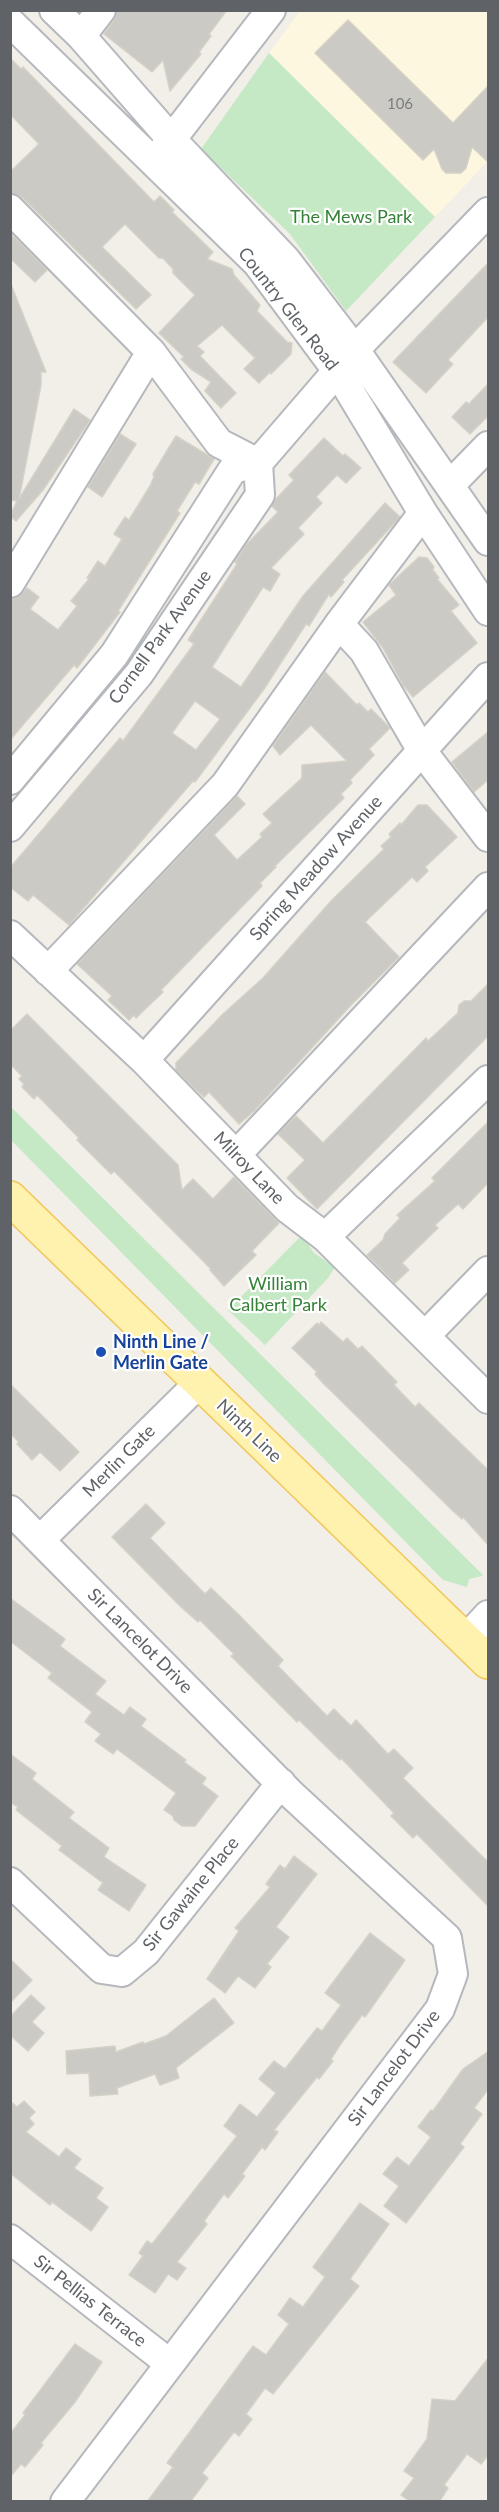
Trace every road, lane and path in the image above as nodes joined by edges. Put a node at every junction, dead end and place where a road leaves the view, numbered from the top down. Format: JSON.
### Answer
{"nodes":[{"id":1,"x":54,"y":10,"type":"edge"},
{"id":2,"x":101,"y":10,"type":"edge"},
{"id":3,"x":271,"y":10,"type":"edge"},
{"id":4,"x":10,"y":22,"type":"edge"},
{"id":5,"x":81,"y":36,"type":"junction"},
{"id":6,"x":172,"y":140,"type":"junction"},
{"id":7,"x":153,"y":161,"type":"junction"},
{"id":8,"x":10,"y":208,"type":"edge"},
{"id":9,"x":489,"y":212,"type":"edge"},
{"id":10,"x":152,"y":352,"type":"junction"},
{"id":11,"x":346,"y":361,"type":"junction"},
{"id":12,"x":489,"y":446,"type":"edge"},
{"id":13,"x":258,"y":463,"type":"junction"},
{"id":14,"x":451,"y":484,"type":"junction"},
{"id":15,"x":423,"y":513,"type":"junction"},
{"id":16,"x":489,"y":541,"type":"edge"},
{"id":17,"x":10,"y":583,"type":"edge"},
{"id":18,"x":489,"y":612,"type":"edge"},
{"id":19,"x":339,"y":624,"type":"junction"},
{"id":20,"x":489,"y":677,"type":"edge"},
{"id":21,"x":422,"y":751,"type":"junction"},
{"id":22,"x":10,"y":780,"type":"edge"},
{"id":23,"x":10,"y":827,"type":"edge"},
{"id":24,"x":489,"y":837,"type":"edge"},
{"id":25,"x":489,"y":887,"type":"edge"},
{"id":26,"x":10,"y":935,"type":"edge"},
{"id":27,"x":48,"y":971,"type":"junction"},
{"id":28,"x":144,"y":1060,"type":"junction"},
{"id":29,"x":489,"y":1080,"type":"edge"},
{"id":30,"x":237,"y":1154,"type":"junction"},
{"id":31,"x":10,"y":1198,"type":"edge"},
{"id":32,"x":325,"y":1238,"type":"junction"},
{"id":33,"x":489,"y":1270,"type":"edge"},
{"id":34,"x":425,"y":1336,"type":"junction"},
{"id":35,"x":199,"y":1383,"type":"junction"},
{"id":36,"x":489,"y":1399,"type":"edge"},
{"id":37,"x":10,"y":1510,"type":"edge"},
{"id":38,"x":40,"y":1540,"type":"junction"},
{"id":39,"x":489,"y":1615,"type":"edge"},
{"id":40,"x":465,"y":1640,"type":"junction"},
{"id":41,"x":489,"y":1662,"type":"edge"},
{"id":42,"x":281,"y":1784,"type":"junction"},
{"id":43,"x":10,"y":1882,"type":"edge"},
{"id":44,"x":10,"y":2239,"type":"edge"},
{"id":45,"x":169,"y":2363,"type":"junction"},
{"id":46,"x":65,"y":2502,"type":"edge"}],
"edges":[{"from":1,"to":5,"type":"street","name":"Country Glen Road"},
{"from":2,"to":5,"type":"street"},
{"from":3,"to":6,"type":"street"},
{"from":4,"to":7,"type":"street","name":"Country Glen Road"},
{"from":5,"to":6,"type":"street","name":"Country Glen Road"},
{"from":6,"to":7,"type":"street"},
{"from":6,"to":11,"type":"street","name":"Country Glen Road"},
{"from":7,"to":11,"type":"street","name":"Country Glen Road"},
{"from":8,"to":10,"type":"street"},
{"from":9,"to":11,"type":"street","name":"Cornell Park Avenue"},
{"from":10,"to":13,"type":"street"},
{"from":10,"to":17,"type":"street"},
{"from":11,"to":13,"type":"street","name":"Cornell Park Avenue"},
{"from":11,"to":14,"type":"street","name":"Country Glen Road"},
{"from":11,"to":15,"type":"street","name":"Country Glen Road"},
{"from":12,"to":14,"type":"street"},
{"from":13,"to":22,"type":"street","name":"Cornell Park Avenue"},
{"from":13,"to":23,"type":"street","name":"Cornell Park Avenue"},
{"from":14,"to":16,"type":"street","name":"Country Glen Road"},
{"from":15,"to":18,"type":"street","name":"Country Glen Road"},
{"from":15,"to":19,"type":"street"},
{"from":19,"to":21,"type":"street"},
{"from":19,"to":27,"type":"street"},
{"from":20,"to":21,"type":"street","name":"Spring Meadow Avenue"},
{"from":21,"to":24,"type":"street"},
{"from":21,"to":28,"type":"street","name":"Spring Meadow Avenue"},
{"from":25,"to":30,"type":"street"},
{"from":26,"to":27,"type":"street","name":"Milroy Lane"},
{"from":27,"to":28,"type":"street","name":"Milroy Lane"},
{"from":28,"to":30,"type":"street","name":"Milroy Lane"},
{"from":29,"to":32,"type":"street"},
{"from":30,"to":32,"type":"street","name":"Milroy Lane"},
{"from":31,"to":35,"type":"main road","name":"Ninth Line"},
{"from":32,"to":34,"type":"street","name":"Milroy Lane"},
{"from":33,"to":34,"type":"street"},
{"from":34,"to":36,"type":"street","name":"Milroy Lane"},
{"from":35,"to":38,"type":"street","name":"Merlin Gate"},
{"from":35,"to":40,"type":"main road","name":"Ninth Line"},
{"from":37,"to":38,"type":"street","name":"Sir Lancelot Drive"},
{"from":38,"to":42,"type":"street","name":"Sir Lancelot Drive"},
{"from":39,"to":40,"type":"street"},
{"from":40,"to":41,"type":"main road","name":"Ninth Line"},
{"from":42,"to":43,"type":"street","name":"Sir Gawaine Place"},
{"from":42,"to":45,"type":"street","name":"Sir Lancelot Drive"},
{"from":44,"to":45,"type":"street","name":"Sir Pellias Terrace"},
{"from":45,"to":46,"type":"street","name":"Sir Lancelot Drive"}]}
